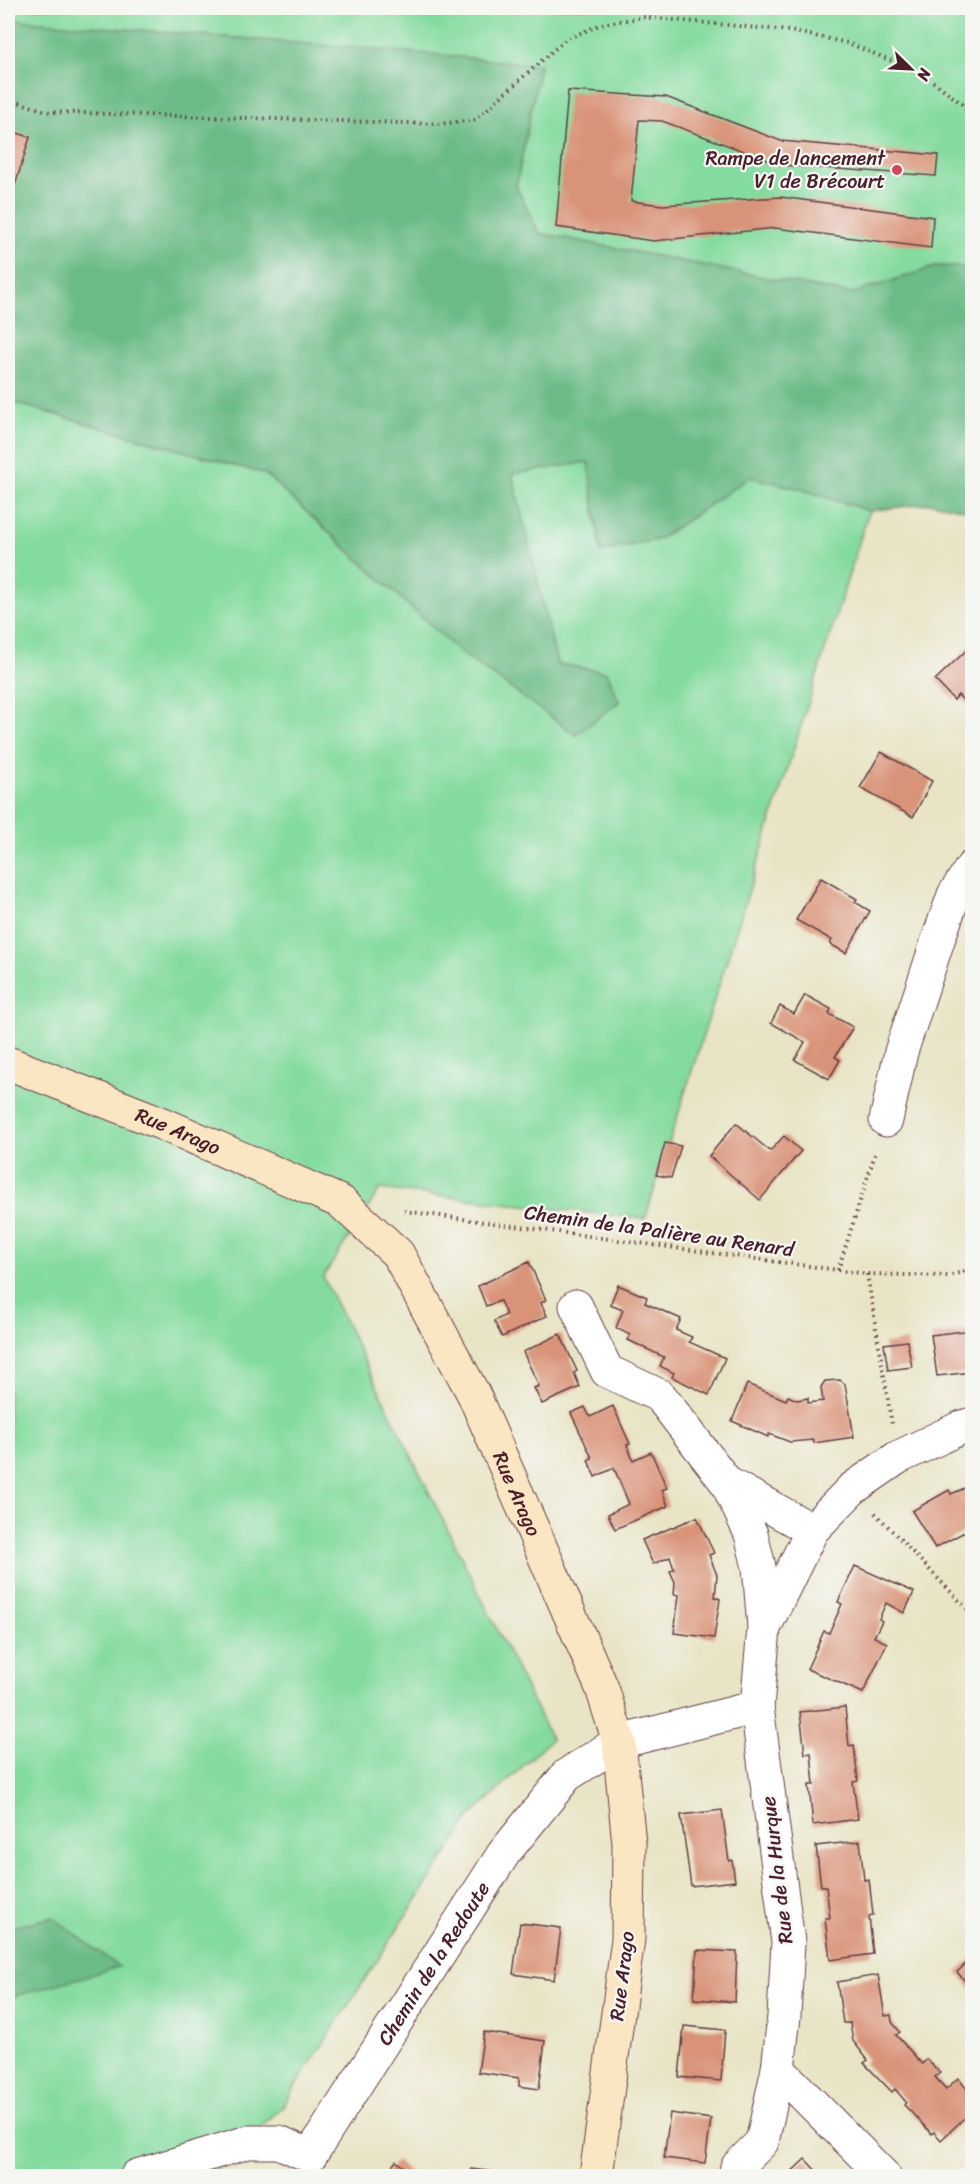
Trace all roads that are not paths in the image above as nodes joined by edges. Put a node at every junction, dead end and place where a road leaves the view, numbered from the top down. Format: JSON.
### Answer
{"nodes":[{"id":1,"x":972,"y":867,"type":"edge"},
{"id":2,"x":8,"y":1064,"type":"edge"},
{"id":3,"x":886,"y":1120,"type":"road end"},
{"id":4,"x":576,"y":1306,"type":"dead end"},
{"id":5,"x":972,"y":1424,"type":"edge"},
{"id":6,"x":727,"y":1483,"type":"junction"},
{"id":7,"x":812,"y":1530,"type":"junction"},
{"id":8,"x":764,"y":1628,"type":"junction"},
{"id":9,"x":757,"y":1707,"type":"junction"},
{"id":10,"x":619,"y":1742,"type":"junction"},
{"id":11,"x":778,"y":2069,"type":"junction"},
{"id":12,"x":137,"y":2176,"type":"edge"},
{"id":13,"x":596,"y":2176,"type":"edge"},
{"id":14,"x":735,"y":2176,"type":"edge"},
{"id":15,"x":884,"y":2176,"type":"edge"}],
"edges":[{"from":1,"to":3,"type":"street"},
{"from":2,"to":10,"type":"main road","name":"Rue Arago"},
{"from":4,"to":6,"type":"street","name":"Rue de la Hurque"},
{"from":5,"to":7,"type":"street","name":"Rue de la Hurque"},
{"from":6,"to":7,"type":"street","name":"Rue de la Hurque"},
{"from":6,"to":8,"type":"street","name":"Rue de la Hurque"},
{"from":7,"to":8,"type":"street","name":"Rue de la Hurque"},
{"from":8,"to":9,"type":"street","name":"Rue de la Hurque"},
{"from":9,"to":10,"type":"street"},
{"from":9,"to":11,"type":"street","name":"Rue de la Hurque"},
{"from":10,"to":12,"type":"street","name":"Chemin de la Redoute"},
{"from":10,"to":13,"type":"main road","name":"Rue Arago"},
{"from":11,"to":14,"type":"street","name":"Rue de la Hurque"},
{"from":11,"to":15,"type":"street"}]}
